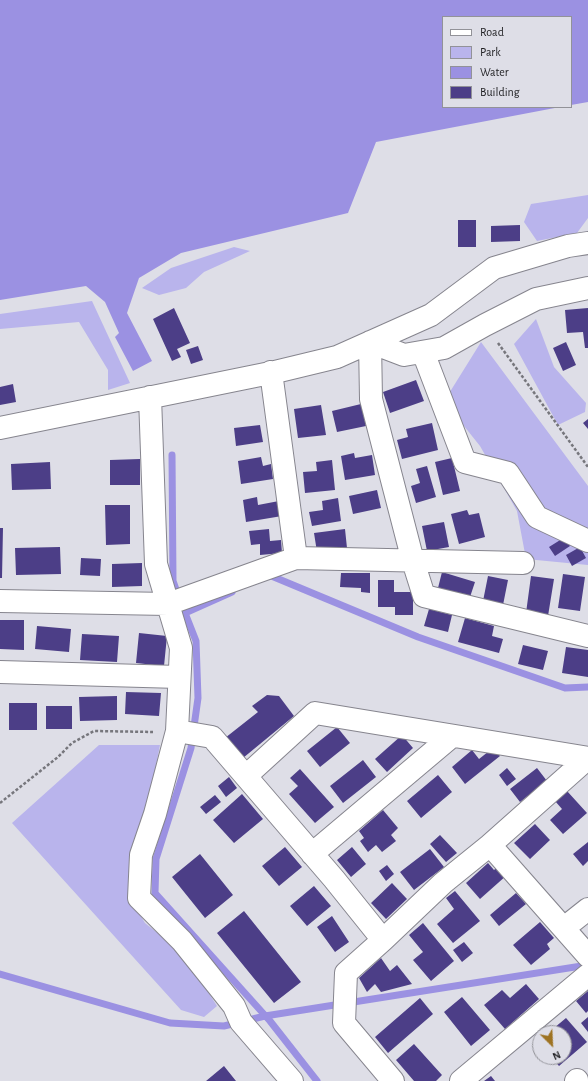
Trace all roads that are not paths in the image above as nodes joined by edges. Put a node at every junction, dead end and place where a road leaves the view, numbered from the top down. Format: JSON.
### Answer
{"nodes":[{"id":1,"x":588,"y":243,"type":"edge"},
{"id":2,"x":588,"y":288,"type":"edge"},
{"id":3,"x":370,"y":342,"type":"junction"},
{"id":4,"x":422,"y":352,"type":"junction"},
{"id":5,"x":271,"y":372,"type":"junction"},
{"id":6,"x":150,"y":397,"type":"junction"},
{"id":7,"x":0,"y":428,"type":"edge"},
{"id":8,"x":588,"y":541,"type":"edge"},
{"id":9,"x":296,"y":558,"type":"junction"},
{"id":10,"x":414,"y":561,"type":"junction"},
{"id":11,"x":523,"y":564,"type":"dead end"},
{"id":12,"x":0,"y":601,"type":"edge"},
{"id":13,"x":168,"y":604,"type":"junction"},
{"id":14,"x":588,"y":636,"type":"edge"},
{"id":15,"x":0,"y":672,"type":"edge"},
{"id":16,"x":179,"y":677,"type":"junction"},
{"id":17,"x":177,"y":729,"type":"junction"},
{"id":18,"x":452,"y":736,"type":"junction"},
{"id":19,"x":588,"y":758,"type":"edge"},
{"id":20,"x":246,"y":776,"type":"junction"},
{"id":21,"x":490,"y":845,"type":"junction"},
{"id":22,"x":312,"y":854,"type":"junction"},
{"id":23,"x":588,"y":909,"type":"edge"},
{"id":24,"x":564,"y":928,"type":"junction"},
{"id":25,"x":383,"y":940,"type":"junction"},
{"id":26,"x":588,"y":956,"type":"edge"},
{"id":27,"x":588,"y":975,"type":"edge"},
{"id":28,"x":292,"y":1081,"type":"edge"},
{"id":29,"x":393,"y":1081,"type":"edge"},
{"id":30,"x":461,"y":1081,"type":"edge"}],
"edges":[{"from":1,"to":3,"type":"street"},
{"from":2,"to":4,"type":"street"},
{"from":3,"to":4,"type":"street"},
{"from":3,"to":5,"type":"street"},
{"from":3,"to":10,"type":"street"},
{"from":4,"to":8,"type":"street"},
{"from":5,"to":6,"type":"street"},
{"from":5,"to":9,"type":"street"},
{"from":6,"to":7,"type":"street"},
{"from":6,"to":13,"type":"street"},
{"from":9,"to":10,"type":"street"},
{"from":9,"to":13,"type":"street"},
{"from":10,"to":11,"type":"street"},
{"from":10,"to":14,"type":"street"},
{"from":12,"to":13,"type":"street"},
{"from":13,"to":16,"type":"street"},
{"from":15,"to":16,"type":"street"},
{"from":16,"to":17,"type":"street"},
{"from":17,"to":20,"type":"street"},
{"from":17,"to":28,"type":"street"},
{"from":18,"to":19,"type":"street"},
{"from":18,"to":20,"type":"street"},
{"from":18,"to":22,"type":"street"},
{"from":19,"to":21,"type":"street"},
{"from":20,"to":22,"type":"street"},
{"from":21,"to":24,"type":"street"},
{"from":21,"to":25,"type":"street"},
{"from":22,"to":25,"type":"street"},
{"from":23,"to":24,"type":"street"},
{"from":24,"to":26,"type":"street"},
{"from":25,"to":29,"type":"street"},
{"from":27,"to":30,"type":"street"}]}
